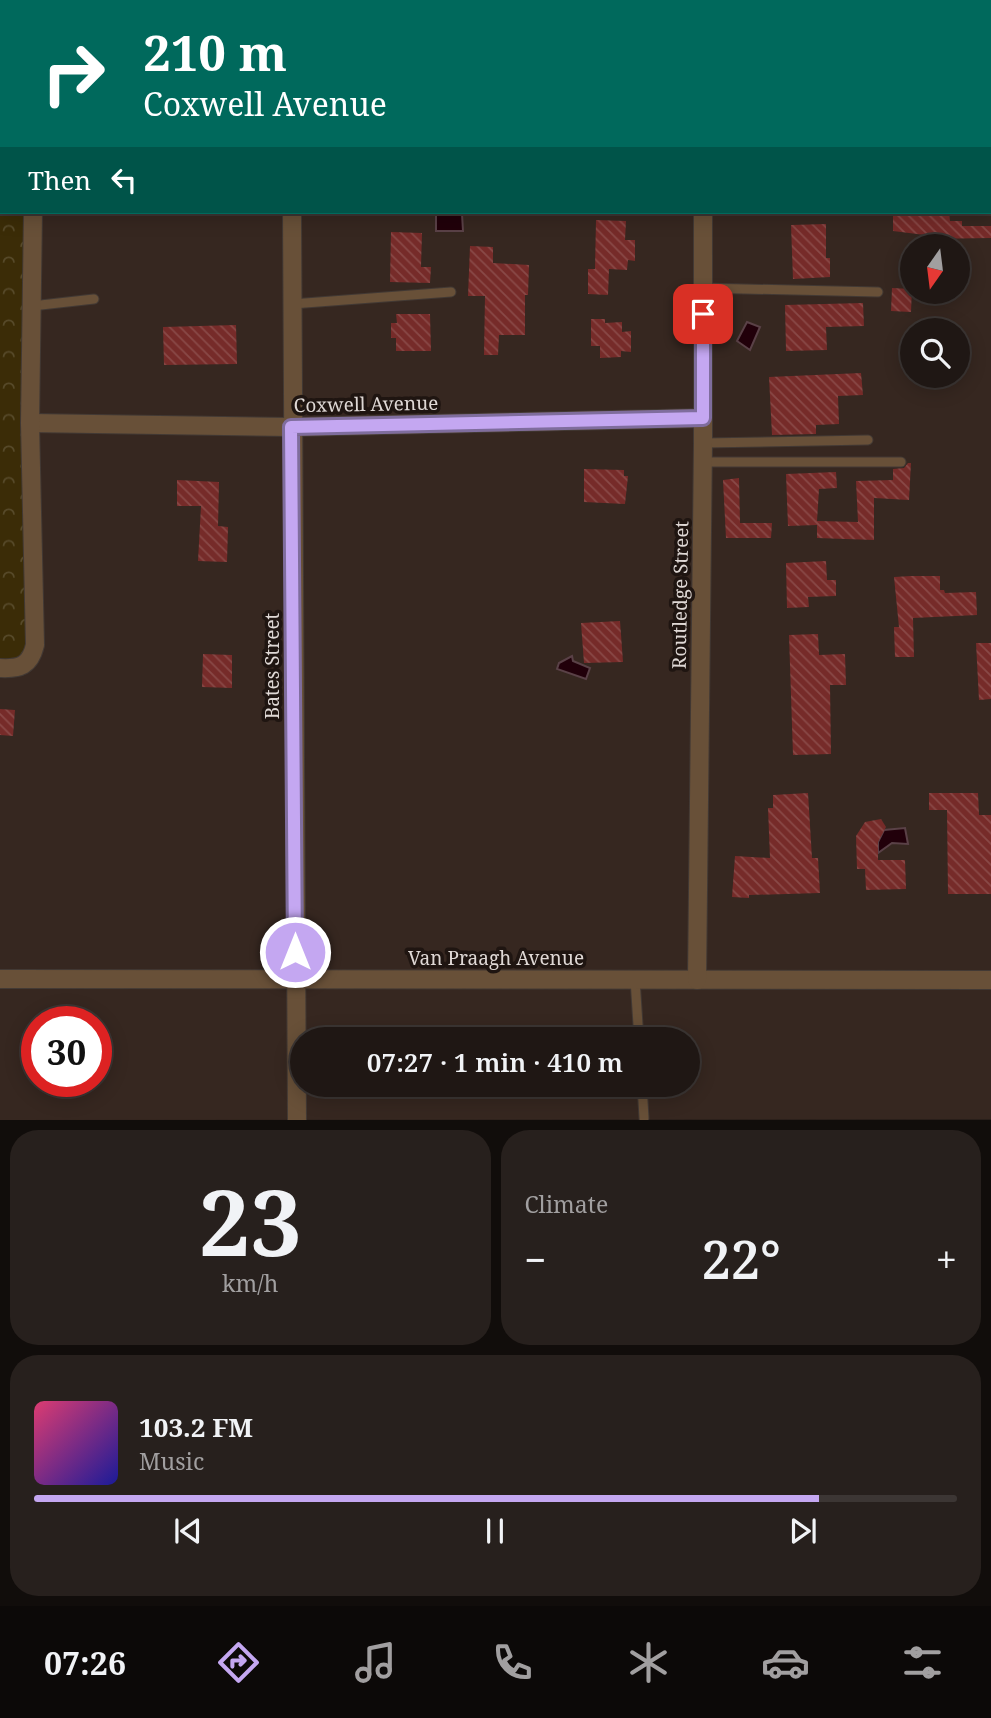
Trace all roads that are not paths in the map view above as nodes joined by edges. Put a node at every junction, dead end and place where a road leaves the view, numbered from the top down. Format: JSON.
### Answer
{"nodes":[{"id":1,"x":33,"y":214,"type":"edge"},
{"id":2,"x":292,"y":214,"type":"edge"},
{"id":3,"x":702,"y":214,"type":"edge"},
{"id":4,"x":703,"y":288,"type":"junction"},
{"id":5,"x":451,"y":292,"type":"dead end"},
{"id":6,"x":878,"y":292,"type":"dead end"},
{"id":7,"x":94,"y":299,"type":"dead end"},
{"id":8,"x":292,"y":304,"type":"junction"},
{"id":9,"x":32,"y":306,"type":"junction"},
{"id":10,"x":703,"y":418,"type":"junction"},
{"id":11,"x":30,"y":423,"type":"junction"},
{"id":12,"x":291,"y":427,"type":"junction"},
{"id":13,"x":868,"y":440,"type":"dead end"},
{"id":14,"x":703,"y":443,"type":"junction"},
{"id":15,"x":702,"y":462,"type":"junction"},
{"id":16,"x":901,"y":462,"type":"dead end"},
{"id":17,"x":0,"y":668,"type":"edge"},
{"id":18,"x":0,"y":979,"type":"edge"},
{"id":19,"x":295,"y":979,"type":"junction"},
{"id":20,"x":635,"y":979,"type":"junction"},
{"id":21,"x":697,"y":980,"type":"junction"},
{"id":22,"x":991,"y":980,"type":"edge"},
{"id":23,"x":638,"y":1027,"type":"edge"},
{"id":24,"x":643,"y":1097,"type":"edge"},
{"id":25,"x":644,"y":1118,"type":"edge"},
{"id":26,"x":297,"y":1119,"type":"edge"}],
"edges":[{"from":1,"to":9,"type":"street"},
{"from":2,"to":8,"type":"street","name":"Bates Street"},
{"from":3,"to":4,"type":"street","name":"Routledge Street"},
{"from":4,"to":6,"type":"lane"},
{"from":4,"to":10,"type":"street","name":"Routledge Street"},
{"from":5,"to":8,"type":"lane"},
{"from":7,"to":9,"type":"lane"},
{"from":8,"to":12,"type":"street","name":"Bates Street"},
{"from":9,"to":11,"type":"street"},
{"from":10,"to":12,"type":"street","name":"Coxwell Avenue"},
{"from":10,"to":14,"type":"street","name":"Routledge Street"},
{"from":11,"to":12,"type":"street","name":"Coxwell Avenue"},
{"from":11,"to":17,"type":"street"},
{"from":12,"to":19,"type":"street","name":"Bates Street"},
{"from":13,"to":14,"type":"lane"},
{"from":14,"to":15,"type":"street","name":"Routledge Street"},
{"from":15,"to":16,"type":"lane"},
{"from":15,"to":21,"type":"street","name":"Routledge Street"},
{"from":18,"to":19,"type":"street","name":"Van Praagh Avenue"},
{"from":19,"to":20,"type":"street","name":"Van Praagh Avenue"},
{"from":19,"to":26,"type":"street","name":"Bates Street"},
{"from":20,"to":21,"type":"street","name":"Van Praagh Avenue"},
{"from":20,"to":23,"type":"lane"},
{"from":21,"to":22,"type":"street","name":"Van Praagh Avenue"},
{"from":24,"to":25,"type":"lane"}]}
